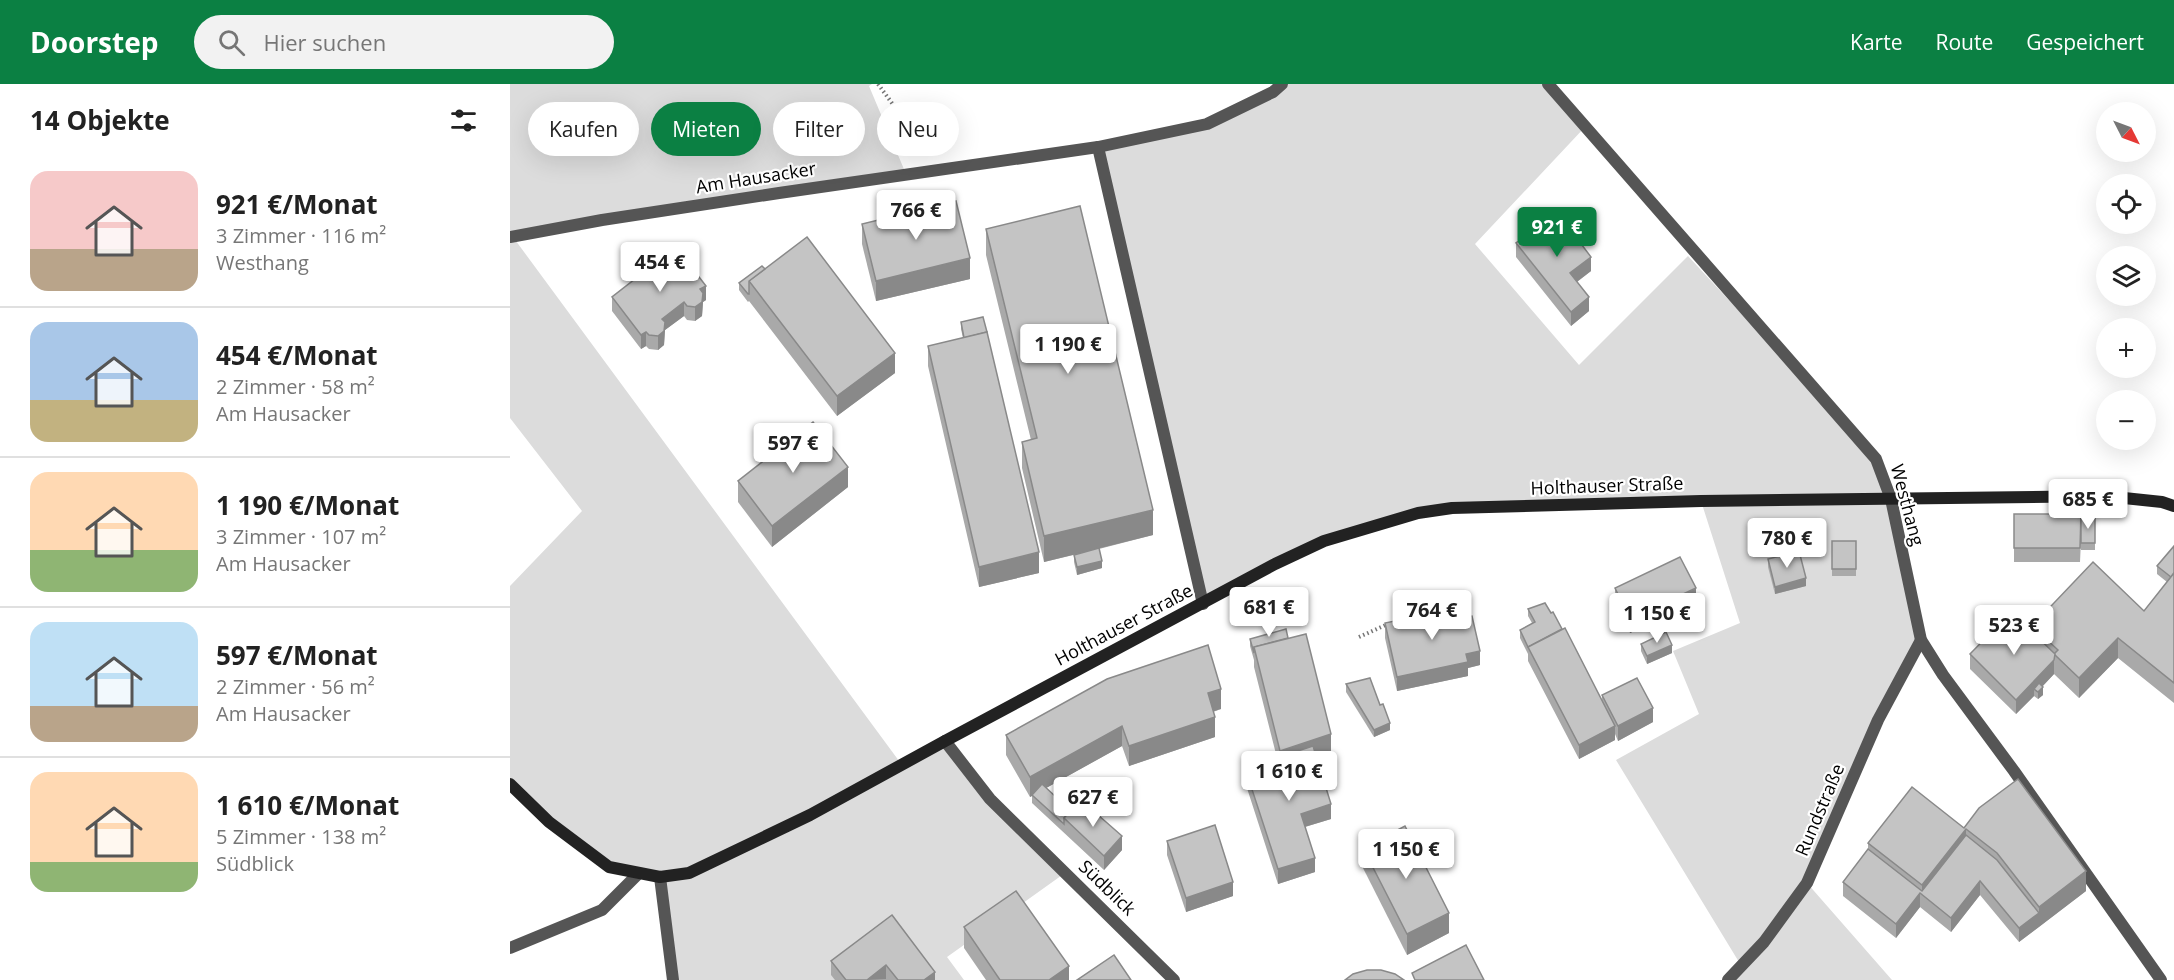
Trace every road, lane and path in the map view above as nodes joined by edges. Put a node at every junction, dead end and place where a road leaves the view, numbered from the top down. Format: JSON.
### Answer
{"nodes":[{"id":1,"x":878,"y":84,"type":"edge"},
{"id":2,"x":1282,"y":84,"type":"edge"},
{"id":3,"x":1548,"y":84,"type":"edge"},
{"id":4,"x":891,"y":102,"type":"edge"},
{"id":5,"x":1098,"y":147,"type":"junction"},
{"id":6,"x":510,"y":237,"type":"edge"},
{"id":7,"x":1891,"y":500,"type":"junction"},
{"id":8,"x":2174,"y":506,"type":"edge"},
{"id":9,"x":1470,"y":598,"type":"dead end"},
{"id":10,"x":1203,"y":604,"type":"junction"},
{"id":11,"x":1449,"y":610,"type":"edge"},
{"id":12,"x":1394,"y":621,"type":"edge"},
{"id":13,"x":1359,"y":637,"type":"dead end"},
{"id":14,"x":1921,"y":640,"type":"junction"},
{"id":15,"x":945,"y":741,"type":"junction"},
{"id":16,"x":510,"y":784,"type":"edge"},
{"id":17,"x":638,"y":874,"type":"junction"},
{"id":18,"x":660,"y":877,"type":"junction"},
{"id":19,"x":510,"y":948,"type":"edge"},
{"id":20,"x":673,"y":980,"type":"edge"},
{"id":21,"x":1174,"y":980,"type":"edge"},
{"id":22,"x":1728,"y":980,"type":"edge"},
{"id":23,"x":2161,"y":980,"type":"edge"}],
"edges":[{"from":1,"to":4,"type":"path"},
{"from":2,"to":5,"type":"street","name":"Am Hausacker"},
{"from":3,"to":7,"type":"street","name":"Westhang"},
{"from":5,"to":6,"type":"street","name":"Am Hausacker"},
{"from":5,"to":10,"type":"street"},
{"from":7,"to":8,"type":"street","name":"Holthauser Straße"},
{"from":7,"to":10,"type":"street","name":"Holthauser Straße"},
{"from":7,"to":14,"type":"street","name":"Westhang"},
{"from":9,"to":11,"type":"path"},
{"from":10,"to":15,"type":"street","name":"Holthauser Straße"},
{"from":12,"to":13,"type":"path"},
{"from":14,"to":22,"type":"street","name":"Rundstraße"},
{"from":14,"to":23,"type":"street","name":"Westhang"},
{"from":15,"to":18,"type":"street","name":"Holthauser Straße"},
{"from":15,"to":21,"type":"street","name":"Südblick"},
{"from":16,"to":17,"type":"street","name":"Holthauser Straße"},
{"from":17,"to":18,"type":"street","name":"Holthauser Straße"},
{"from":17,"to":19,"type":"street"},
{"from":18,"to":20,"type":"street"}]}
